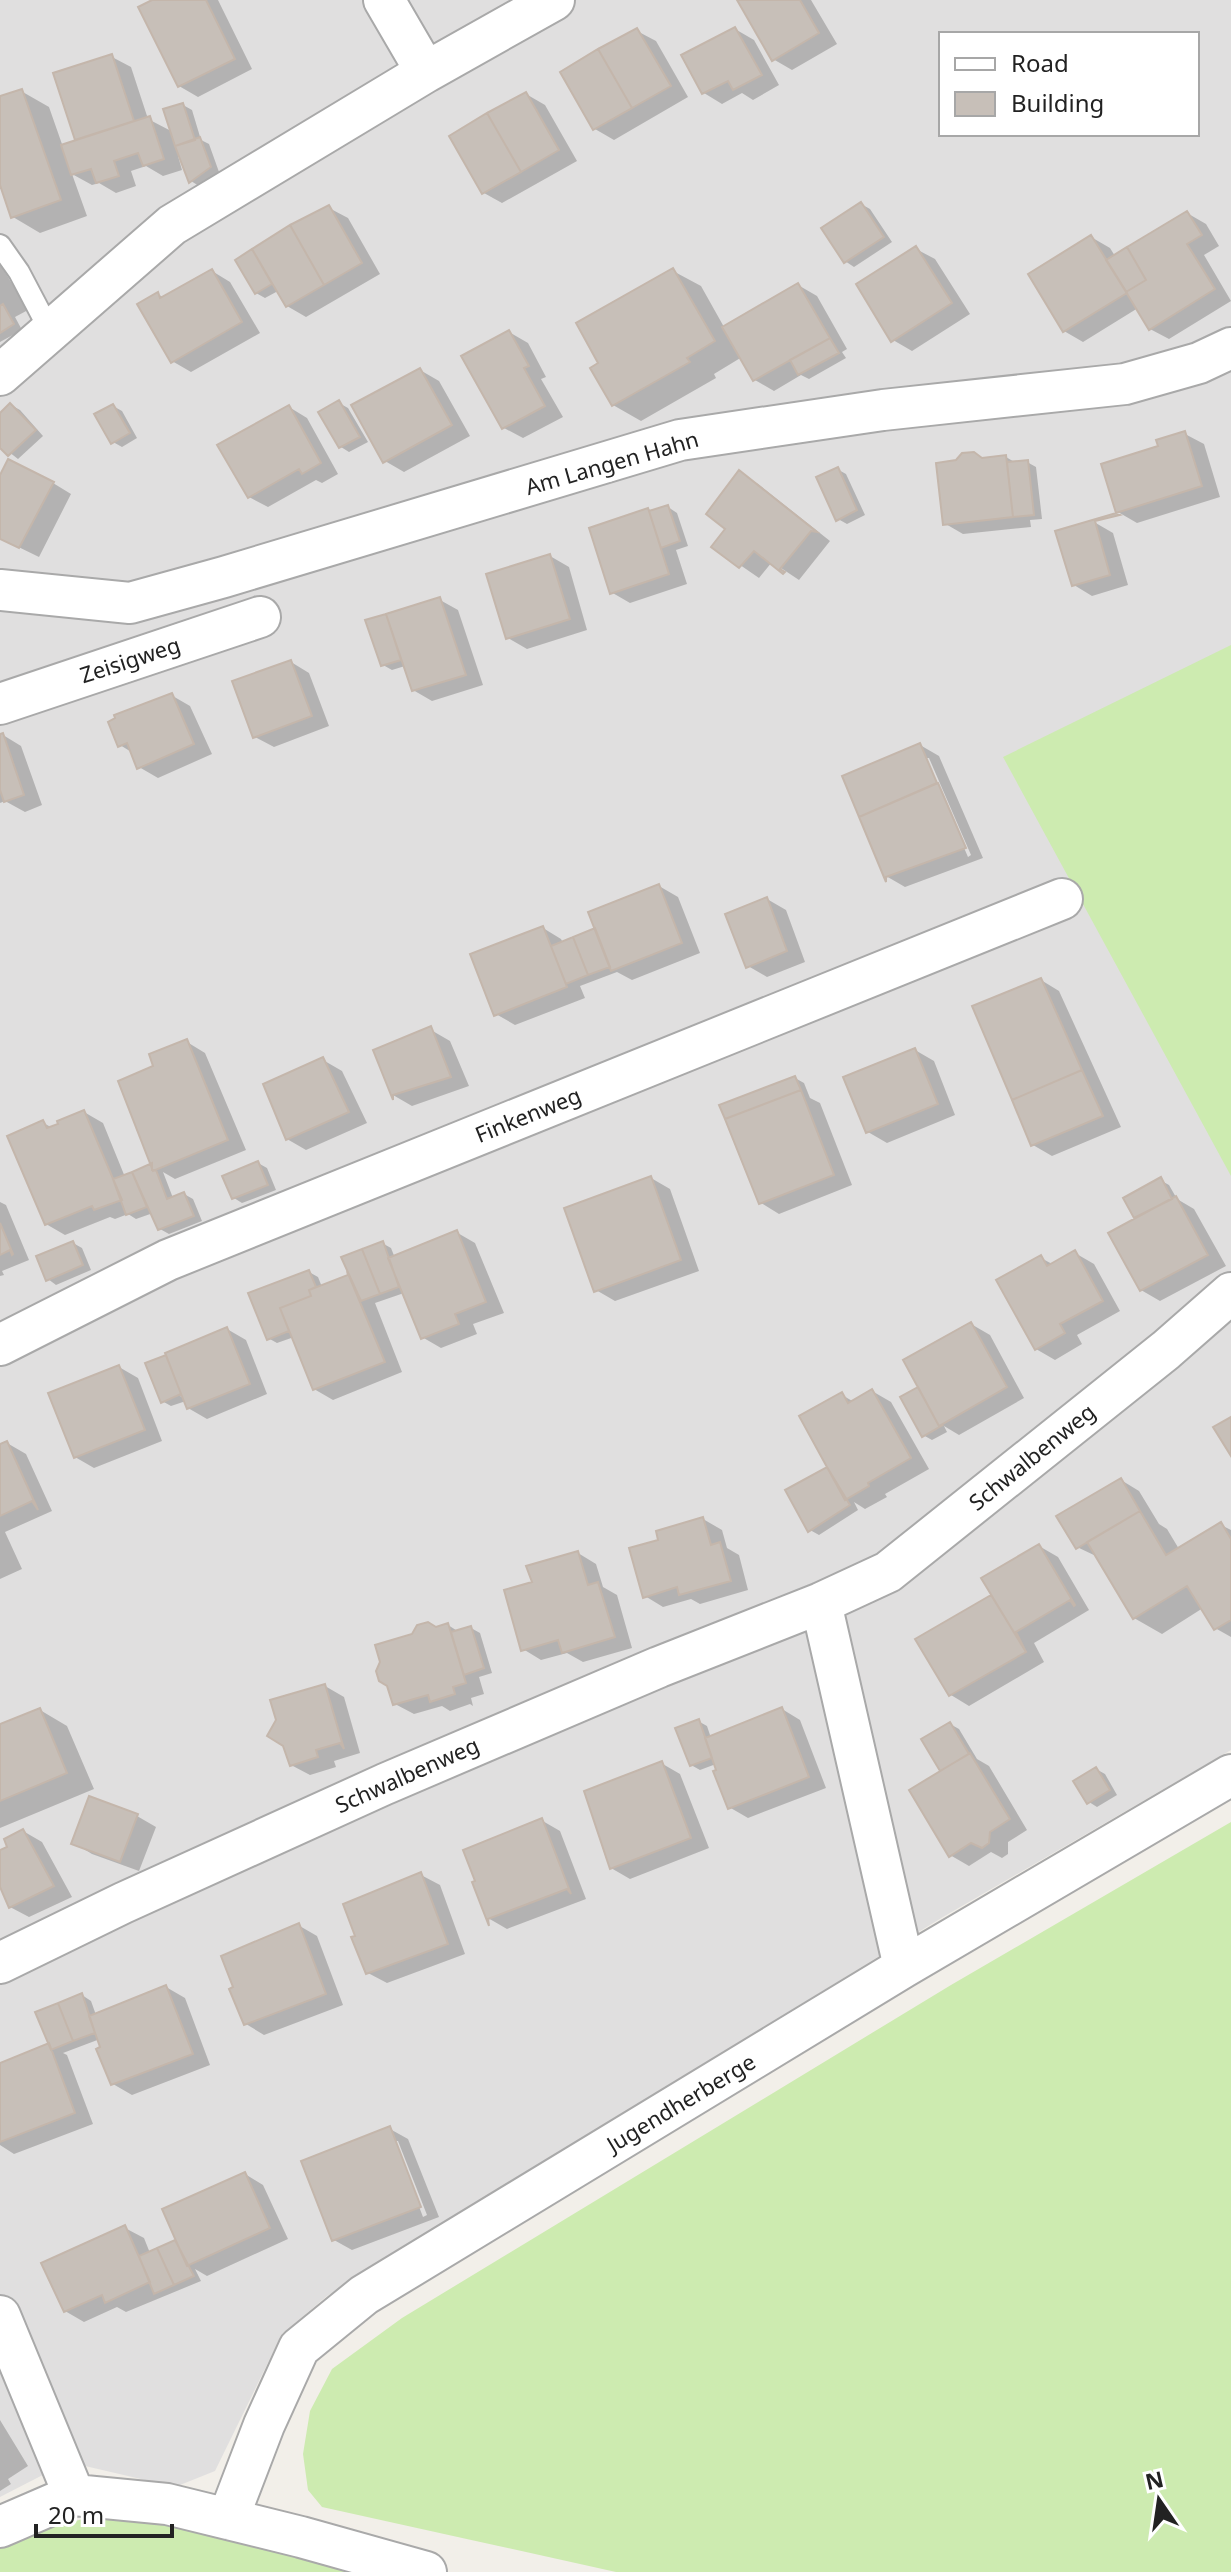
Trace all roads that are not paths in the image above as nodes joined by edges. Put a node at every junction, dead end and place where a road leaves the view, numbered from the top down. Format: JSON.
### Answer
{"nodes":[{"id":1,"x":384,"y":0,"type":"edge"},
{"id":2,"x":554,"y":0,"type":"edge"},
{"id":3,"x":426,"y":72,"type":"junction"},
{"id":4,"x":0,"y":245,"type":"edge"},
{"id":5,"x":50,"y":331,"type":"junction"},
{"id":6,"x":1231,"y":348,"type":"edge"},
{"id":7,"x":0,"y":375,"type":"edge"},
{"id":8,"x":0,"y":590,"type":"edge"},
{"id":9,"x":260,"y":617,"type":"dead end"},
{"id":10,"x":0,"y":704,"type":"edge"},
{"id":11,"x":1062,"y":899,"type":"dead end"},
{"id":12,"x":1231,"y":1293,"type":"edge"},
{"id":13,"x":0,"y":1345,"type":"edge"},
{"id":14,"x":821,"y":1603,"type":"junction"},
{"id":15,"x":1231,"y":1775,"type":"edge"},
{"id":16,"x":0,"y":1963,"type":"edge"},
{"id":17,"x":904,"y":1967,"type":"junction"},
{"id":18,"x":0,"y":2316,"type":"edge"},
{"id":19,"x":74,"y":2495,"type":"junction"},
{"id":20,"x":228,"y":2519,"type":"junction"},
{"id":21,"x":0,"y":2527,"type":"edge"},
{"id":22,"x":426,"y":2572,"type":"edge"}],
"edges":[{"from":1,"to":3,"type":"street"},
{"from":2,"to":3,"type":"street"},
{"from":3,"to":5,"type":"street"},
{"from":4,"to":5,"type":"lane"},
{"from":5,"to":7,"type":"street"},
{"from":6,"to":8,"type":"street","name":"Am Langen Hahn"},
{"from":9,"to":10,"type":"street","name":"Zeisigweg"},
{"from":11,"to":13,"type":"street","name":"Finkenweg"},
{"from":12,"to":14,"type":"street","name":"Schwalbenweg"},
{"from":14,"to":16,"type":"street","name":"Schwalbenweg"},
{"from":14,"to":17,"type":"street"},
{"from":15,"to":17,"type":"street","name":"Jugendherberge"},
{"from":17,"to":20,"type":"street","name":"Jugendherberge"},
{"from":18,"to":19,"type":"street"},
{"from":19,"to":20,"type":"street"},
{"from":19,"to":21,"type":"street"},
{"from":20,"to":22,"type":"street"}]}
